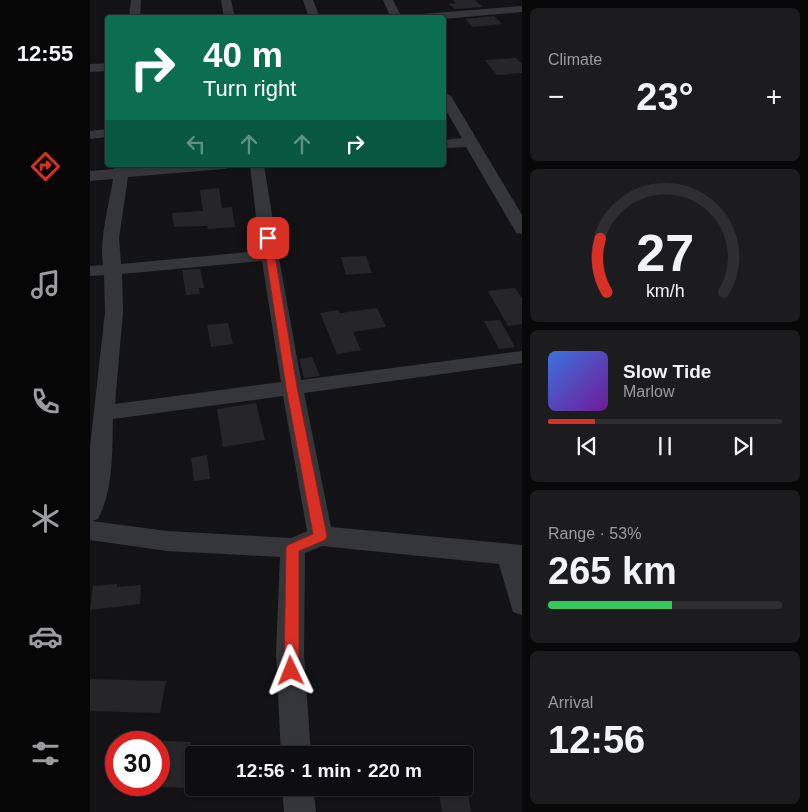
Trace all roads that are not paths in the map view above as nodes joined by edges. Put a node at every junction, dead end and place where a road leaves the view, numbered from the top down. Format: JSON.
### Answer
{"nodes":[{"id":1,"x":136,"y":0,"type":"edge"},
{"id":2,"x":226,"y":0,"type":"edge"},
{"id":3,"x":308,"y":0,"type":"edge"},
{"id":4,"x":388,"y":0,"type":"edge"},
{"id":5,"x":522,"y":9,"type":"edge"},
{"id":6,"x":134,"y":15,"type":"edge"},
{"id":7,"x":229,"y":15,"type":"edge"},
{"id":8,"x":314,"y":15,"type":"edge"},
{"id":9,"x":396,"y":15,"type":"edge"},
{"id":10,"x":446,"y":15,"type":"edge"},
{"id":11,"x":105,"y":67,"type":"edge"},
{"id":12,"x":90,"y":68,"type":"edge"},
{"id":13,"x":446,"y":99,"type":"edge"},
{"id":14,"x":105,"y":133,"type":"edge"},
{"id":15,"x":90,"y":135,"type":"edge"},
{"id":16,"x":471,"y":142,"type":"junction"},
{"id":17,"x":446,"y":144,"type":"edge"},
{"id":18,"x":183,"y":167,"type":"edge"},
{"id":19,"x":257,"y":167,"type":"edge"},
{"id":20,"x":121,"y":170,"type":"edge"},
{"id":21,"x":90,"y":176,"type":"edge"},
{"id":22,"x":520,"y":224,"type":"edge"},
{"id":23,"x":271,"y":255,"type":"junction"},
{"id":24,"x":113,"y":270,"type":"junction"},
{"id":25,"x":90,"y":271,"type":"edge"},
{"id":26,"x":522,"y":356,"type":"edge"},
{"id":27,"x":292,"y":387,"type":"junction"},
{"id":28,"x":103,"y":413,"type":"junction"},
{"id":29,"x":90,"y":512,"type":"edge"},
{"id":30,"x":90,"y":530,"type":"edge"},
{"id":31,"x":320,"y":536,"type":"junction"},
{"id":32,"x":293,"y":548,"type":"junction"},
{"id":33,"x":515,"y":555,"type":"edge"},
{"id":34,"x":522,"y":604,"type":"edge"},
{"id":35,"x":295,"y":746,"type":"edge"},
{"id":36,"x":299,"y":796,"type":"edge"},
{"id":37,"x":300,"y":812,"type":"edge"}],
"edges":[{"from":1,"to":6,"type":"street"},
{"from":2,"to":7,"type":"street"},
{"from":3,"to":8,"type":"street"},
{"from":4,"to":9,"type":"street"},
{"from":5,"to":10,"type":"street"},
{"from":11,"to":12,"type":"street"},
{"from":13,"to":16,"type":"street"},
{"from":14,"to":15,"type":"street"},
{"from":16,"to":17,"type":"street"},
{"from":16,"to":22,"type":"street"},
{"from":18,"to":20,"type":"street"},
{"from":19,"to":23,"type":"street"},
{"from":20,"to":21,"type":"street"},
{"from":20,"to":24,"type":"street"},
{"from":23,"to":24,"type":"street"},
{"from":23,"to":27,"type":"street"},
{"from":24,"to":25,"type":"street"},
{"from":24,"to":28,"type":"street"},
{"from":26,"to":27,"type":"street"},
{"from":27,"to":28,"type":"street"},
{"from":27,"to":31,"type":"street"},
{"from":28,"to":29,"type":"street"},
{"from":30,"to":32,"type":"street"},
{"from":31,"to":32,"type":"street"},
{"from":31,"to":33,"type":"street"},
{"from":32,"to":35,"type":"street"},
{"from":33,"to":34,"type":"street"},
{"from":36,"to":37,"type":"street"}]}
